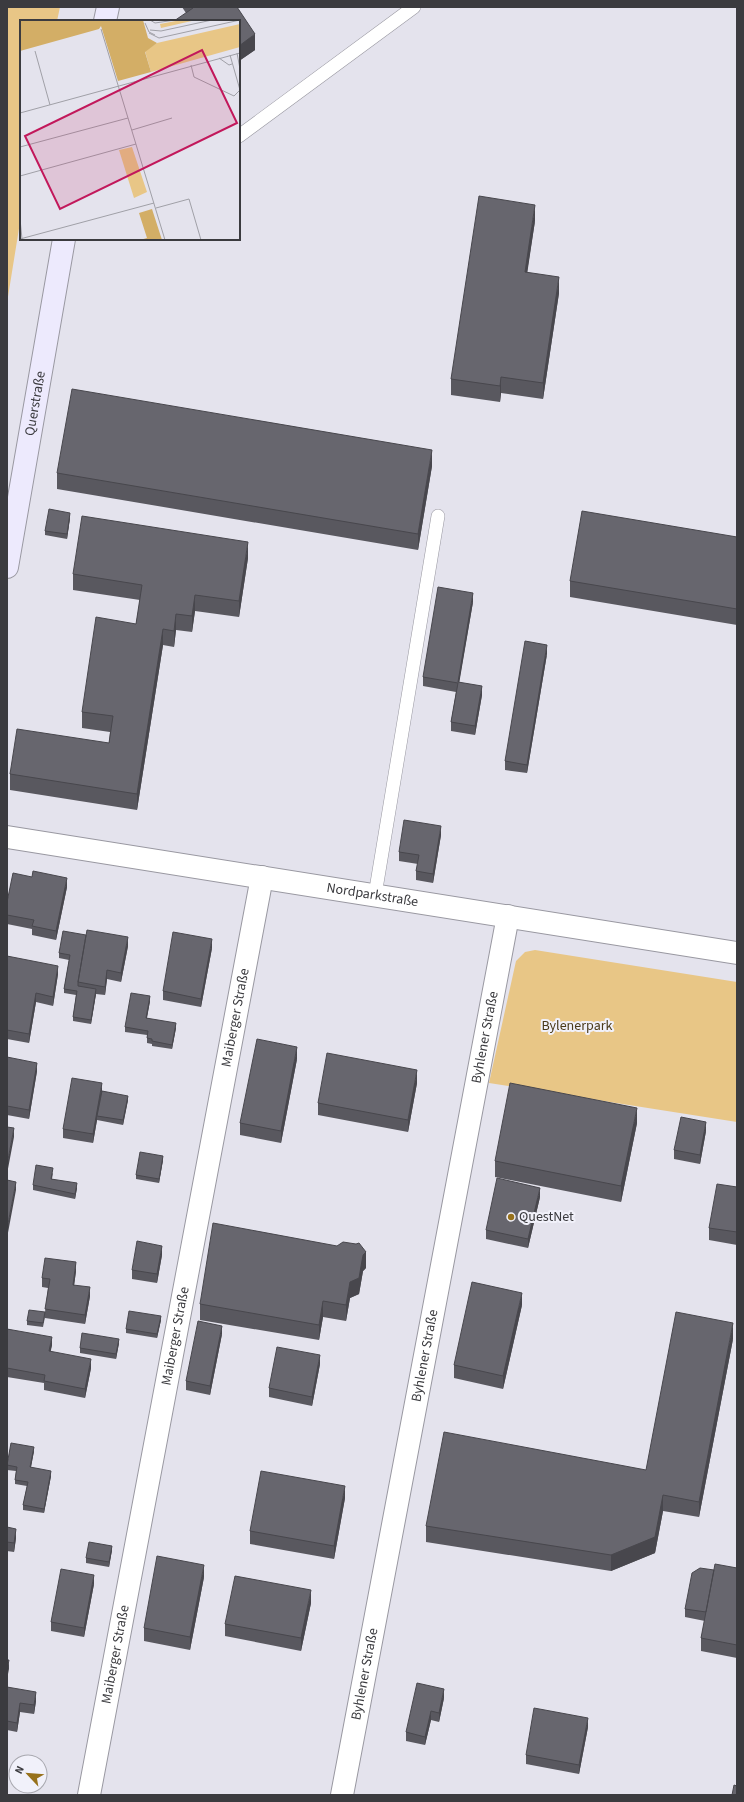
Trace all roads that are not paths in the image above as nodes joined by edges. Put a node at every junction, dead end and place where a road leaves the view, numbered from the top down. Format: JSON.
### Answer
{"nodes":[{"id":1,"x":108,"y":7,"type":"edge"},
{"id":2,"x":414,"y":7,"type":"edge"},
{"id":3,"x":105,"y":20,"type":"edge"},
{"id":4,"x":240,"y":135,"type":"edge"},
{"id":5,"x":64,"y":240,"type":"edge"},
{"id":6,"x":438,"y":516,"type":"dead end"},
{"id":7,"x":7,"y":567,"type":"edge"},
{"id":8,"x":7,"y":837,"type":"edge"},
{"id":9,"x":262,"y":877,"type":"junction"},
{"id":10,"x":375,"y":895,"type":"junction"},
{"id":11,"x":508,"y":916,"type":"junction"},
{"id":12,"x":737,"y":953,"type":"edge"},
{"id":13,"x":89,"y":1795,"type":"edge"},
{"id":14,"x":342,"y":1795,"type":"edge"}],
"edges":[{"from":1,"to":3,"type":"street"},
{"from":2,"to":4,"type":"lane"},
{"from":5,"to":7,"type":"street","name":"Querstraße"},
{"from":6,"to":10,"type":"lane"},
{"from":8,"to":9,"type":"street","name":"Nordparkstraße"},
{"from":9,"to":10,"type":"street","name":"Nordparkstraße"},
{"from":9,"to":13,"type":"street","name":"Maiberger Straße"},
{"from":10,"to":11,"type":"street","name":"Nordparkstraße"},
{"from":11,"to":12,"type":"street","name":"Nordparkstraße"},
{"from":11,"to":14,"type":"street","name":"Byhlener Straße"}]}
